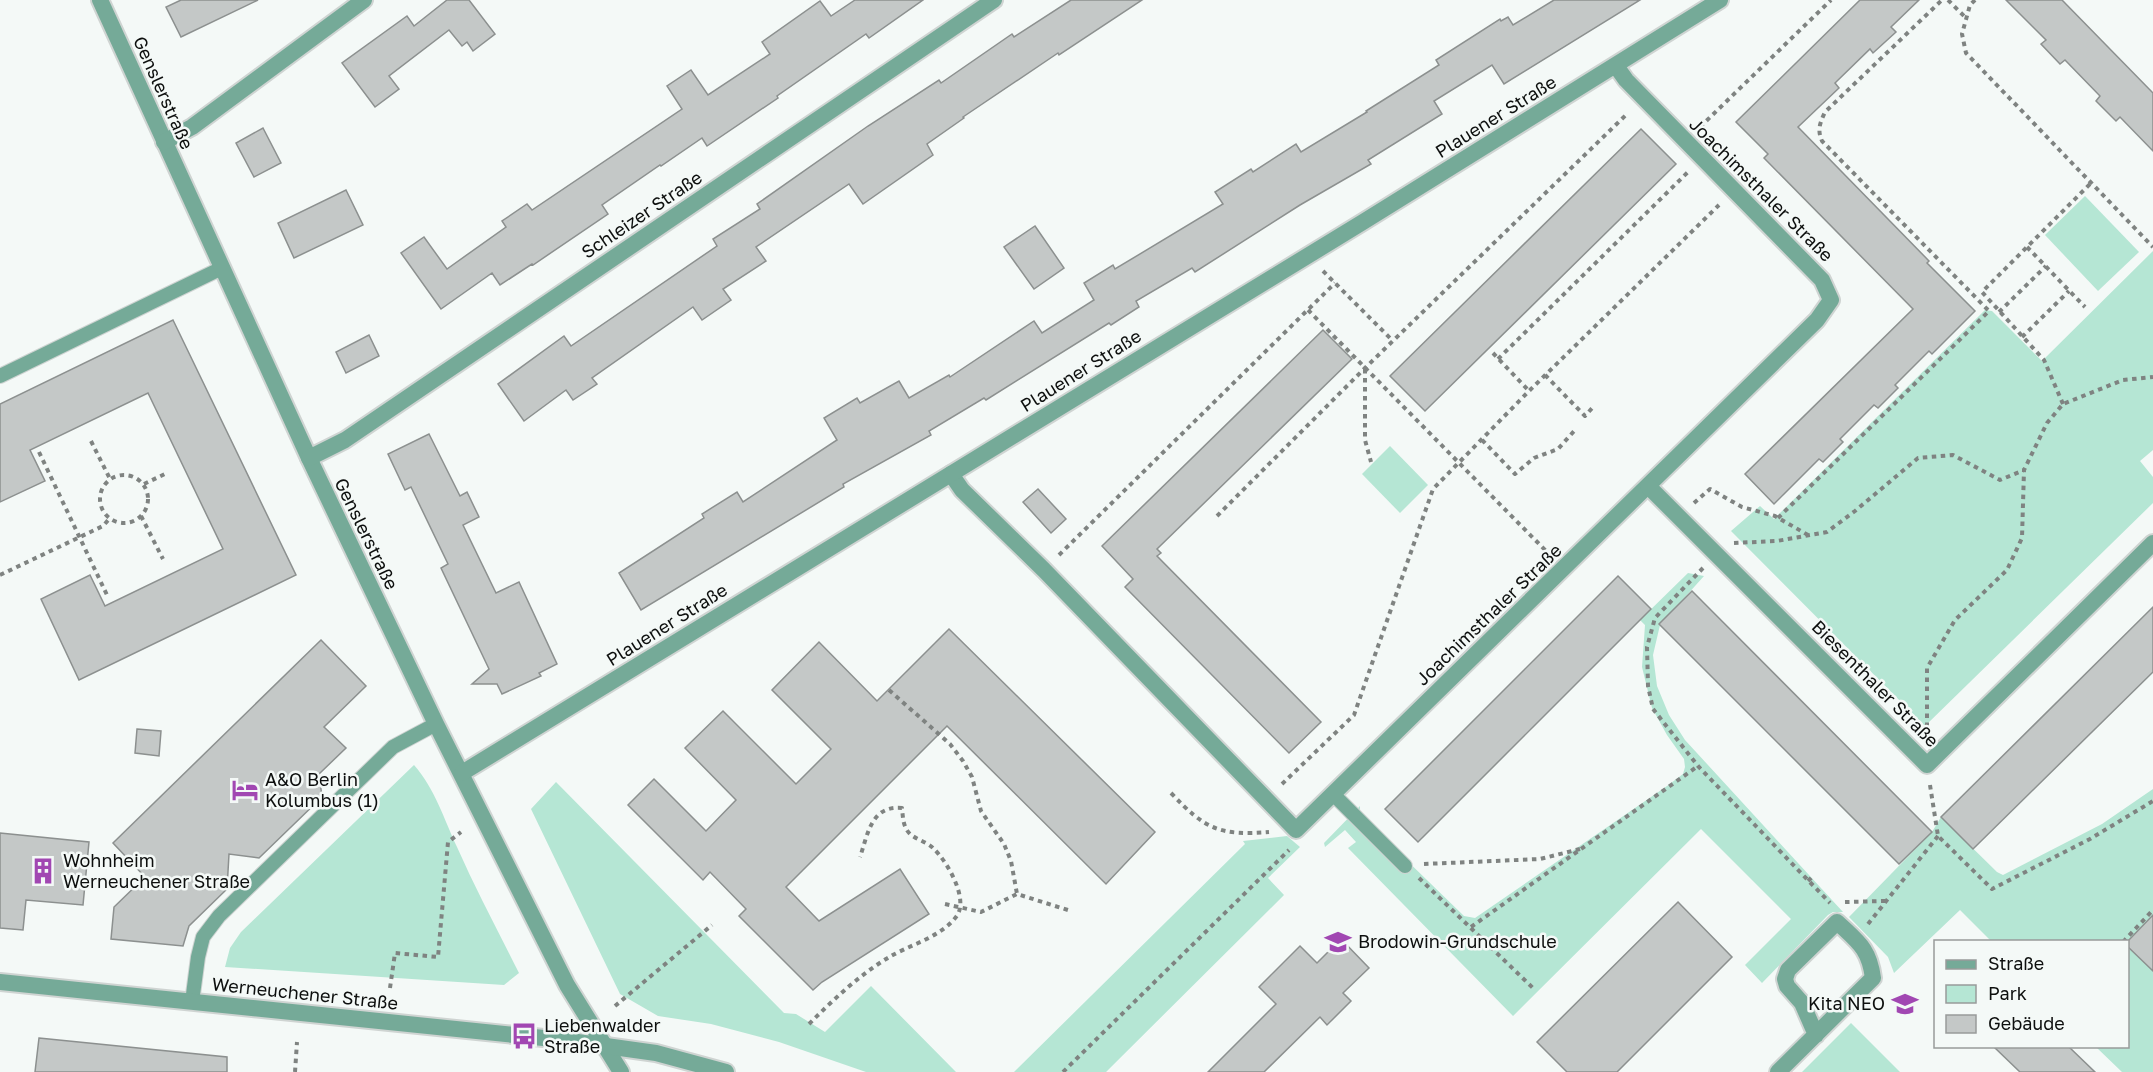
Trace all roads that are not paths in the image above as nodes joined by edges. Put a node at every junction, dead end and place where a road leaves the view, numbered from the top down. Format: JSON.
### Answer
{"nodes":[{"id":1,"x":100,"y":0,"type":"edge"},
{"id":2,"x":364,"y":0,"type":"edge"},
{"id":3,"x":994,"y":0,"type":"edge"},
{"id":4,"x":1720,"y":0,"type":"edge"},
{"id":5,"x":1616,"y":66,"type":"junction"},
{"id":6,"x":164,"y":142,"type":"junction"},
{"id":7,"x":222,"y":268,"type":"junction"},
{"id":8,"x":0,"y":376,"type":"edge"},
{"id":9,"x":309,"y":458,"type":"junction"},
{"id":10,"x":951,"y":474,"type":"junction"},
{"id":11,"x":1648,"y":486,"type":"junction"},
{"id":12,"x":2153,"y":543,"type":"edge"},
{"id":13,"x":436,"y":724,"type":"junction"},
{"id":14,"x":462,"y":773,"type":"junction"},
{"id":15,"x":1333,"y":794,"type":"junction"},
{"id":16,"x":1405,"y":866,"type":"road end"},
{"id":17,"x":0,"y":982,"type":"edge"},
{"id":18,"x":192,"y":1002,"type":"junction"},
{"id":19,"x":1816,"y":1035,"type":"junction"},
{"id":20,"x":605,"y":1047,"type":"junction"},
{"id":21,"x":621,"y":1072,"type":"edge"},
{"id":22,"x":726,"y":1072,"type":"edge"},
{"id":23,"x":1778,"y":1072,"type":"edge"}],
"edges":[{"from":1,"to":6,"type":"street","name":"Genslerstraße"},
{"from":2,"to":6,"type":"street"},
{"from":3,"to":9,"type":"street","name":"Schleizer Straße"},
{"from":4,"to":5,"type":"street","name":"Plauener Straße"},
{"from":5,"to":10,"type":"street","name":"Plauener Straße"},
{"from":5,"to":11,"type":"street","name":"Joachimsthaler Straße"},
{"from":6,"to":7,"type":"street","name":"Genslerstraße"},
{"from":7,"to":8,"type":"lane"},
{"from":7,"to":9,"type":"street","name":"Genslerstraße"},
{"from":9,"to":13,"type":"street","name":"Genslerstraße"},
{"from":10,"to":14,"type":"street","name":"Plauener Straße"},
{"from":10,"to":15,"type":"street","name":"Joachimsthaler Straße"},
{"from":11,"to":12,"type":"street","name":"Biesenthaler Straße"},
{"from":11,"to":15,"type":"street","name":"Joachimsthaler Straße"},
{"from":13,"to":14,"type":"street","name":"Genslerstraße"},
{"from":13,"to":18,"type":"lane"},
{"from":14,"to":20,"type":"street","name":"Genslerstraße"},
{"from":15,"to":16,"type":"lane"},
{"from":17,"to":18,"type":"street","name":"Werneuchener Straße"},
{"from":18,"to":20,"type":"street","name":"Werneuchener Straße"},
{"from":19,"to":19,"type":"street"},
{"from":19,"to":23,"type":"street"},
{"from":20,"to":21,"type":"street","name":"Genslerstraße"},
{"from":20,"to":22,"type":"street"}]}
